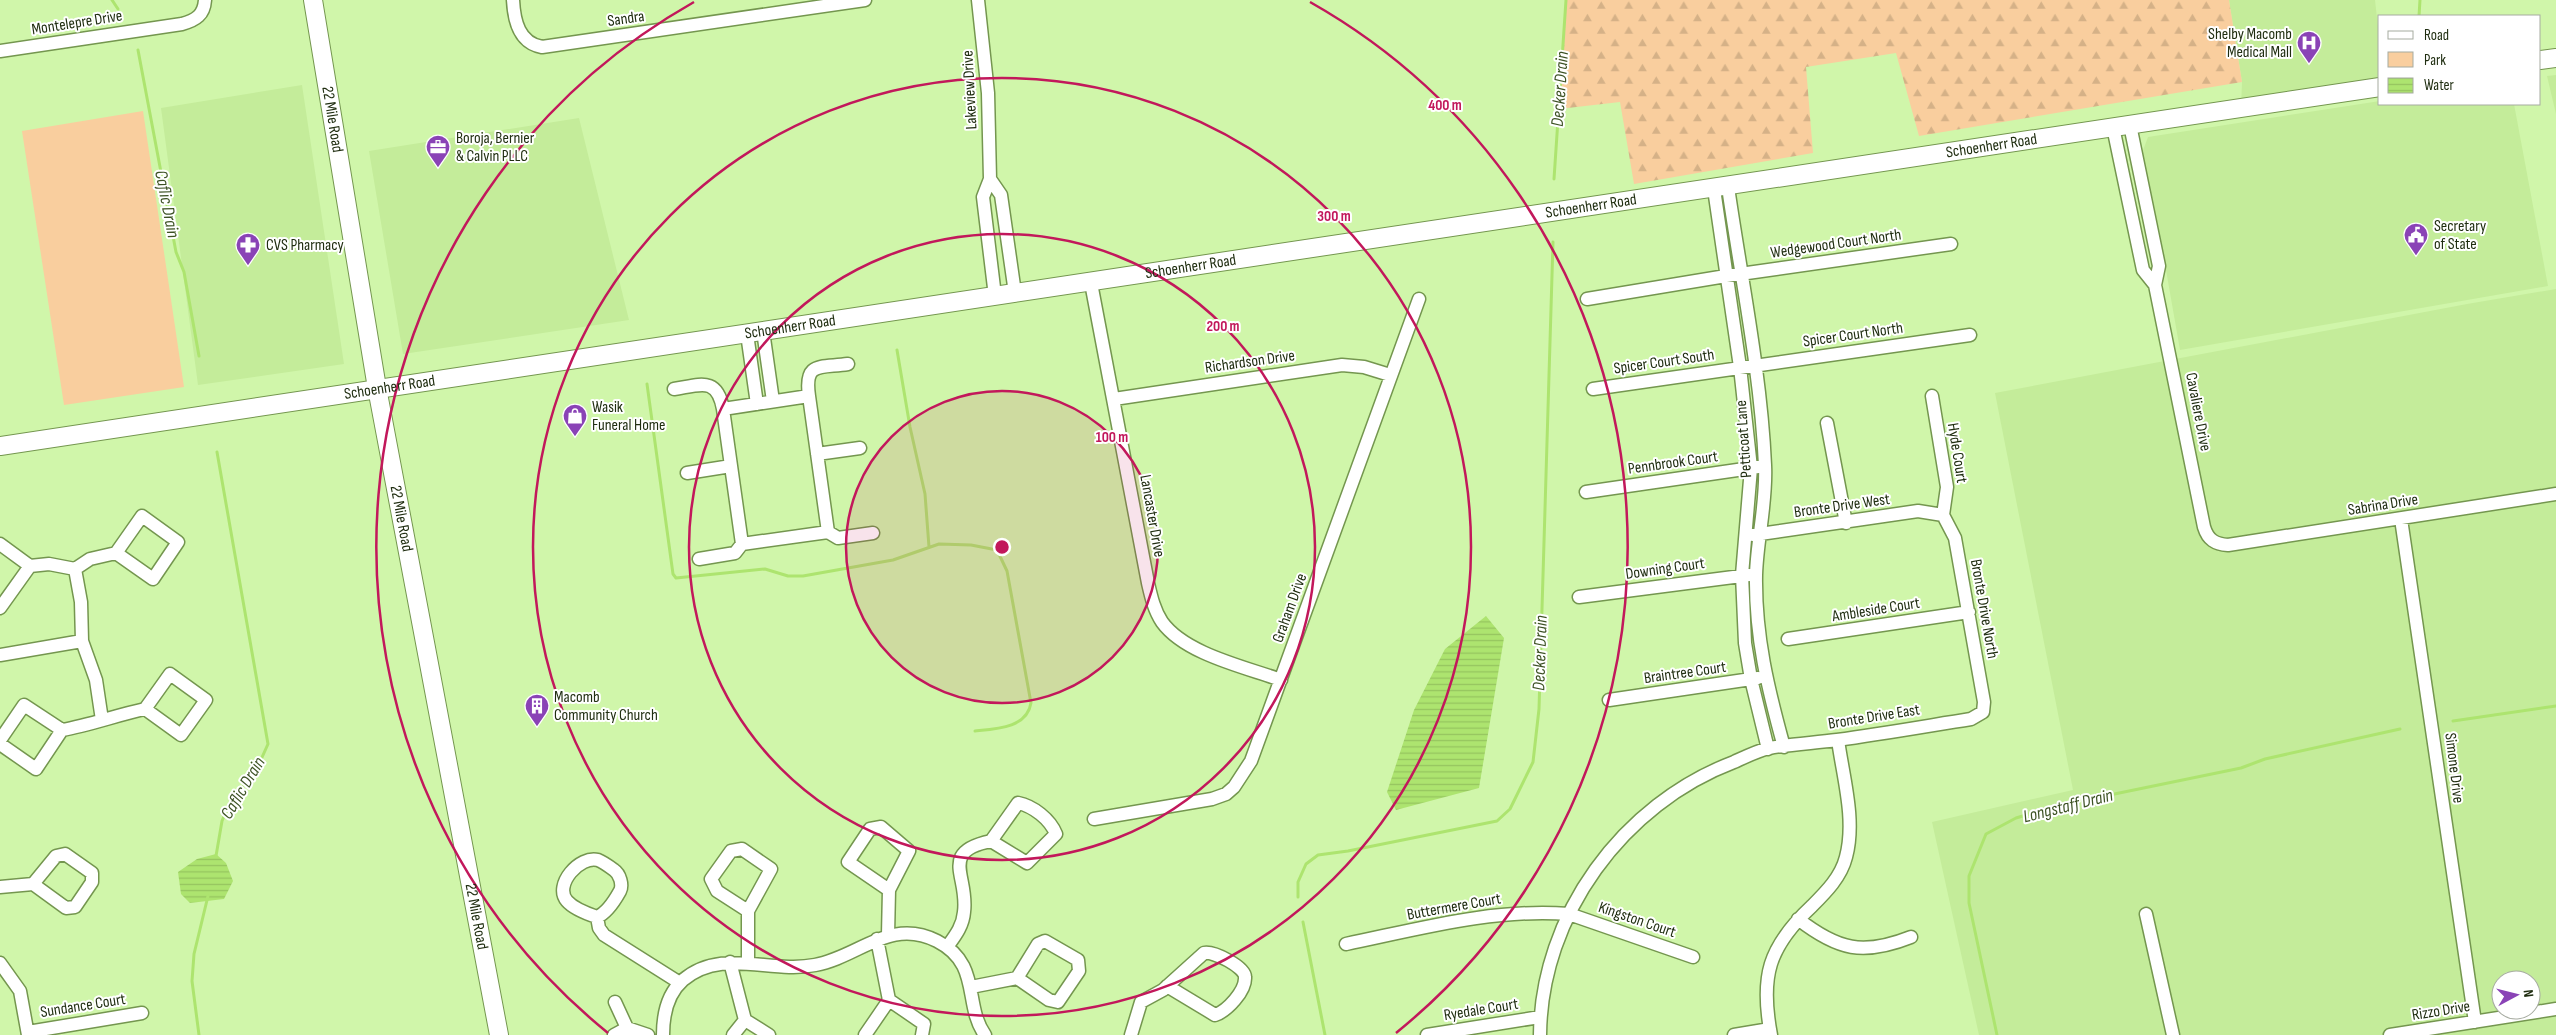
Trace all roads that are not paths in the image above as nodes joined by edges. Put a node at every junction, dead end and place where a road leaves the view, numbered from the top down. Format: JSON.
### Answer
{"nodes":[{"id":1,"x":205,"y":0,"type":"edge"},
{"id":2,"x":313,"y":0,"type":"edge"},
{"id":3,"x":513,"y":0,"type":"edge"},
{"id":4,"x":865,"y":0,"type":"edge"},
{"id":5,"x":978,"y":0,"type":"edge"},
{"id":6,"x":0,"y":51,"type":"edge"},
{"id":7,"x":2556,"y":58,"type":"edge"},
{"id":8,"x":2541,"y":60,"type":"edge"},
{"id":9,"x":2378,"y":87,"type":"edge"},
{"id":10,"x":2122,"y":126,"type":"junction"},
{"id":11,"x":990,"y":179,"type":"junction"},
{"id":12,"x":1721,"y":188,"type":"junction"},
{"id":13,"x":1951,"y":244,"type":"dead end"},
{"id":14,"x":1740,"y":274,"type":"junction"},
{"id":15,"x":1726,"y":276,"type":"junction"},
{"id":16,"x":1091,"y":283,"type":"junction"},
{"id":17,"x":1015,"y":293,"type":"junction"},
{"id":18,"x":995,"y":296,"type":"junction"},
{"id":19,"x":1419,"y":299,"type":"dead end"},
{"id":20,"x":1587,"y":299,"type":"dead end"},
{"id":21,"x":755,"y":332,"type":"junction"},
{"id":22,"x":1970,"y":335,"type":"dead end"},
{"id":23,"x":848,"y":364,"type":"dead end"},
{"id":24,"x":1754,"y":365,"type":"junction"},
{"id":25,"x":1740,"y":367,"type":"junction"},
{"id":26,"x":1390,"y":375,"type":"junction"},
{"id":27,"x":377,"y":388,"type":"junction"},
{"id":28,"x":674,"y":389,"type":"dead end"},
{"id":29,"x":1593,"y":389,"type":"dead end"},
{"id":30,"x":809,"y":396,"type":"junction"},
{"id":31,"x":1932,"y":396,"type":"dead end"},
{"id":32,"x":1114,"y":399,"type":"junction"},
{"id":33,"x":773,"y":401,"type":"junction"},
{"id":34,"x":757,"y":404,"type":"junction"},
{"id":35,"x":723,"y":409,"type":"junction"},
{"id":36,"x":1827,"y":423,"type":"dead end"},
{"id":37,"x":0,"y":446,"type":"edge"},
{"id":38,"x":860,"y":448,"type":"dead end"},
{"id":39,"x":817,"y":454,"type":"junction"},
{"id":40,"x":731,"y":466,"type":"junction"},
{"id":41,"x":1766,"y":467,"type":"junction"},
{"id":42,"x":1751,"y":468,"type":"junction"},
{"id":43,"x":687,"y":473,"type":"dead end"},
{"id":44,"x":1586,"y":492,"type":"dead end"},
{"id":45,"x":2556,"y":494,"type":"edge"},
{"id":46,"x":1943,"y":515,"type":"junction"},
{"id":47,"x":2400,"y":519,"type":"junction"},
{"id":48,"x":1846,"y":523,"type":"junction"},
{"id":49,"x":828,"y":532,"type":"junction"},
{"id":50,"x":873,"y":533,"type":"dead end"},
{"id":51,"x":1760,"y":534,"type":"junction"},
{"id":52,"x":1745,"y":536,"type":"junction"},
{"id":53,"x":2214,"y":543,"type":"joint"},
{"id":54,"x":0,"y":544,"type":"edge"},
{"id":55,"x":742,"y":544,"type":"junction"},
{"id":56,"x":116,"y":553,"type":"junction"},
{"id":57,"x":699,"y":559,"type":"dead end"},
{"id":58,"x":30,"y":566,"type":"junction"},
{"id":59,"x":75,"y":569,"type":"junction"},
{"id":60,"x":1756,"y":574,"type":"junction"},
{"id":61,"x":1742,"y":575,"type":"junction"},
{"id":62,"x":1579,"y":597,"type":"dead end"},
{"id":63,"x":0,"y":608,"type":"edge"},
{"id":64,"x":1969,"y":612,"type":"junction"},
{"id":65,"x":1788,"y":639,"type":"dead end"},
{"id":66,"x":82,"y":641,"type":"junction"},
{"id":67,"x":0,"y":655,"type":"edge"},
{"id":68,"x":1765,"y":677,"type":"junction"},
{"id":69,"x":1751,"y":679,"type":"junction"},
{"id":70,"x":1282,"y":680,"type":"junction"},
{"id":71,"x":1609,"y":700,"type":"dead end"},
{"id":72,"x":145,"y":709,"type":"junction"},
{"id":73,"x":1983,"y":712,"type":"joint"},
{"id":74,"x":102,"y":720,"type":"junction"},
{"id":75,"x":62,"y":730,"type":"junction"},
{"id":76,"x":0,"y":740,"type":"edge"},
{"id":77,"x":1838,"y":740,"type":"junction"},
{"id":78,"x":0,"y":744,"type":"edge"},
{"id":79,"x":1784,"y":746,"type":"junction"},
{"id":80,"x":1768,"y":748,"type":"junction"},
{"id":81,"x":1094,"y":820,"type":"dead end"},
{"id":82,"x":991,"y":841,"type":"junction"},
{"id":83,"x":33,"y":884,"type":"junction"},
{"id":84,"x":0,"y":888,"type":"edge"},
{"id":85,"x":889,"y":890,"type":"junction"},
{"id":86,"x":748,"y":911,"type":"junction"},
{"id":87,"x":1569,"y":914,"type":"junction"},
{"id":88,"x":2146,"y":914,"type":"dead end"},
{"id":89,"x":597,"y":917,"type":"junction"},
{"id":90,"x":1798,"y":919,"type":"junction"},
{"id":91,"x":883,"y":937,"type":"junction"},
{"id":92,"x":1911,"y":937,"type":"dead end"},
{"id":93,"x":1346,"y":944,"type":"dead end"},
{"id":94,"x":947,"y":947,"type":"junction"},
{"id":95,"x":1693,"y":957,"type":"dead end"},
{"id":96,"x":730,"y":962,"type":"junction"},
{"id":97,"x":0,"y":963,"type":"edge"},
{"id":98,"x":748,"y":964,"type":"junction"},
{"id":99,"x":1017,"y":978,"type":"junction"},
{"id":100,"x":680,"y":983,"type":"junction"},
{"id":101,"x":1167,"y":986,"type":"junction"},
{"id":102,"x":972,"y":987,"type":"junction"},
{"id":103,"x":889,"y":1000,"type":"junction"},
{"id":104,"x":615,"y":1002,"type":"dead end"},
{"id":105,"x":2556,"y":1009,"type":"edge"},
{"id":106,"x":142,"y":1013,"type":"dead end"},
{"id":107,"x":1540,"y":1017,"type":"junction"},
{"id":108,"x":745,"y":1020,"type":"junction"},
{"id":109,"x":2475,"y":1022,"type":"junction"},
{"id":110,"x":627,"y":1028,"type":"junction"},
{"id":111,"x":1770,"y":1032,"type":"edge"},
{"id":112,"x":28,"y":1033,"type":"edge"},
{"id":113,"x":498,"y":1035,"type":"edge"},
{"id":114,"x":614,"y":1035,"type":"edge"},
{"id":115,"x":648,"y":1035,"type":"edge"},
{"id":116,"x":664,"y":1035,"type":"edge"},
{"id":117,"x":733,"y":1035,"type":"edge"},
{"id":118,"x":769,"y":1035,"type":"edge"},
{"id":119,"x":865,"y":1035,"type":"edge"},
{"id":120,"x":922,"y":1035,"type":"edge"},
{"id":121,"x":985,"y":1035,"type":"edge"},
{"id":122,"x":1131,"y":1035,"type":"edge"},
{"id":123,"x":1427,"y":1035,"type":"edge"},
{"id":124,"x":1540,"y":1035,"type":"edge"},
{"id":125,"x":1734,"y":1035,"type":"edge"},
{"id":126,"x":2174,"y":1035,"type":"edge"},
{"id":127,"x":2390,"y":1035,"type":"edge"}],
"edges":[{"from":1,"to":6,"type":"street","name":"Montelepre Drive"},
{"from":2,"to":27,"type":"street","name":"22 Mile Road"},
{"from":3,"to":4,"type":"street","name":"Sandra"},
{"from":5,"to":11,"type":"street","name":"Lakeview Drive"},
{"from":7,"to":8,"type":"street"},
{"from":9,"to":10,"type":"street","name":"Schoenherr Road"},
{"from":10,"to":12,"type":"street","name":"Schoenherr Road"},
{"from":10,"to":53,"type":"street","name":"Cavaliere Drive"},
{"from":11,"to":17,"type":"street","name":"Lakeview Drive"},
{"from":11,"to":18,"type":"street","name":"Lakeview Drive"},
{"from":12,"to":14,"type":"street","name":"Petticoat Lane"},
{"from":12,"to":15,"type":"street","name":"Petticoat Lane"},
{"from":12,"to":16,"type":"street","name":"Schoenherr Road"},
{"from":13,"to":14,"type":"street","name":"Wedgewood Court North"},
{"from":14,"to":15,"type":"street","name":"Wedgewood Court North"},
{"from":14,"to":24,"type":"street","name":"Petticoat Lane"},
{"from":15,"to":20,"type":"street","name":"Wedgewood Court North"},
{"from":15,"to":25,"type":"street","name":"Petticoat Lane"},
{"from":16,"to":17,"type":"street","name":"Schoenherr Road"},
{"from":16,"to":32,"type":"street","name":"Lancaster Drive"},
{"from":17,"to":18,"type":"street","name":"Schoenherr Road"},
{"from":18,"to":21,"type":"street","name":"Schoenherr Road"},
{"from":19,"to":26,"type":"street","name":"Graham Drive"},
{"from":21,"to":27,"type":"street","name":"Schoenherr Road"},
{"from":21,"to":33,"type":"street"},
{"from":21,"to":34,"type":"street"},
{"from":22,"to":24,"type":"street","name":"Spicer Court North"},
{"from":23,"to":30,"type":"street"},
{"from":24,"to":25,"type":"street","name":"Spicer Court North"},
{"from":24,"to":41,"type":"street","name":"Petticoat Lane"},
{"from":25,"to":29,"type":"street","name":"Spicer Court South"},
{"from":25,"to":42,"type":"street","name":"Petticoat Lane"},
{"from":26,"to":32,"type":"street","name":"Richardson Drive"},
{"from":26,"to":70,"type":"street","name":"Graham Drive"},
{"from":27,"to":37,"type":"street","name":"Schoenherr Road"},
{"from":27,"to":113,"type":"street","name":"22 Mile Road"},
{"from":28,"to":35,"type":"street"},
{"from":30,"to":33,"type":"street"},
{"from":30,"to":39,"type":"street"},
{"from":31,"to":46,"type":"street","name":"Hyde Court"},
{"from":32,"to":70,"type":"street","name":"Lancaster Drive"},
{"from":33,"to":34,"type":"street"},
{"from":34,"to":35,"type":"street"},
{"from":35,"to":40,"type":"street"},
{"from":36,"to":48,"type":"street"},
{"from":38,"to":39,"type":"street"},
{"from":39,"to":49,"type":"street"},
{"from":40,"to":43,"type":"street"},
{"from":40,"to":55,"type":"street"},
{"from":41,"to":42,"type":"street","name":"Pennbrook Court"},
{"from":41,"to":51,"type":"street","name":"Petticoat Lane"},
{"from":42,"to":44,"type":"street","name":"Pennbrook Court"},
{"from":42,"to":52,"type":"street","name":"Petticoat Lane"},
{"from":45,"to":47,"type":"street","name":"Sabrina Drive"},
{"from":46,"to":48,"type":"street","name":"Bronte Drive West"},
{"from":46,"to":64,"type":"street","name":"Bronte Drive North"},
{"from":47,"to":53,"type":"street","name":"Sabrina Drive"},
{"from":47,"to":109,"type":"street","name":"Simone Drive"},
{"from":48,"to":51,"type":"street","name":"Bronte Drive West"},
{"from":49,"to":50,"type":"street"},
{"from":49,"to":55,"type":"street"},
{"from":51,"to":52,"type":"street","name":"Bronte Drive West"},
{"from":51,"to":60,"type":"street","name":"Petticoat Lane"},
{"from":52,"to":61,"type":"street","name":"Petticoat Lane"},
{"from":54,"to":58,"type":"street"},
{"from":55,"to":57,"type":"street"},
{"from":56,"to":56,"type":"street"},
{"from":56,"to":59,"type":"street"},
{"from":58,"to":59,"type":"street"},
{"from":58,"to":63,"type":"street"},
{"from":59,"to":66,"type":"street"},
{"from":60,"to":61,"type":"street","name":"Downing Court"},
{"from":60,"to":68,"type":"street","name":"Petticoat Lane"},
{"from":61,"to":62,"type":"street","name":"Downing Court"},
{"from":61,"to":69,"type":"street","name":"Petticoat Lane"},
{"from":64,"to":65,"type":"street","name":"Ambleside Court"},
{"from":64,"to":73,"type":"street","name":"Bronte Drive North"},
{"from":66,"to":67,"type":"street"},
{"from":66,"to":74,"type":"street"},
{"from":68,"to":69,"type":"street","name":"Braintree Court"},
{"from":68,"to":79,"type":"street","name":"Petticoat Lane"},
{"from":69,"to":71,"type":"street","name":"Braintree Court"},
{"from":69,"to":80,"type":"street","name":"Petticoat Lane"},
{"from":70,"to":81,"type":"street","name":"Graham Drive"},
{"from":72,"to":72,"type":"street"},
{"from":72,"to":74,"type":"street"},
{"from":73,"to":77,"type":"street","name":"Bronte Drive East"},
{"from":74,"to":75,"type":"street"},
{"from":75,"to":76,"type":"street"},
{"from":75,"to":78,"type":"street"},
{"from":77,"to":79,"type":"street","name":"Bronte Drive East"},
{"from":77,"to":90,"type":"street"},
{"from":79,"to":80,"type":"street","name":"Bronte Drive East"},
{"from":80,"to":87,"type":"street","name":"Bronte Drive East"},
{"from":82,"to":82,"type":"street"},
{"from":82,"to":94,"type":"street"},
{"from":83,"to":83,"type":"street"},
{"from":83,"to":84,"type":"street"},
{"from":85,"to":85,"type":"street"},
{"from":85,"to":91,"type":"street"},
{"from":86,"to":86,"type":"street"},
{"from":86,"to":98,"type":"street"},
{"from":87,"to":93,"type":"street","name":"Buttermere Court"},
{"from":87,"to":95,"type":"street","name":"Kingston Court"},
{"from":87,"to":107,"type":"street","name":"Bronte Drive East"},
{"from":88,"to":126,"type":"street"},
{"from":89,"to":89,"type":"street"},
{"from":89,"to":100,"type":"street"},
{"from":90,"to":92,"type":"street"},
{"from":90,"to":111,"type":"street"},
{"from":91,"to":94,"type":"street"},
{"from":91,"to":98,"type":"street"},
{"from":91,"to":103,"type":"street"},
{"from":94,"to":102,"type":"street"},
{"from":96,"to":98,"type":"street"},
{"from":96,"to":100,"type":"street"},
{"from":96,"to":108,"type":"street"},
{"from":97,"to":112,"type":"street"},
{"from":99,"to":99,"type":"street"},
{"from":99,"to":102,"type":"street"},
{"from":100,"to":116,"type":"street"},
{"from":101,"to":101,"type":"street"},
{"from":101,"to":122,"type":"street"},
{"from":102,"to":121,"type":"street"},
{"from":103,"to":119,"type":"street"},
{"from":103,"to":120,"type":"street"},
{"from":104,"to":110,"type":"street"},
{"from":105,"to":109,"type":"street","name":"Rizzo Drive"},
{"from":106,"to":112,"type":"street","name":"Sundance Court"},
{"from":107,"to":123,"type":"street","name":"Ryedale Court"},
{"from":107,"to":124,"type":"street","name":"Bronte Drive East"},
{"from":108,"to":117,"type":"street"},
{"from":108,"to":118,"type":"street"},
{"from":109,"to":127,"type":"street","name":"Rizzo Drive"},
{"from":110,"to":114,"type":"street"},
{"from":110,"to":115,"type":"street"},
{"from":111,"to":125,"type":"street"}]}
